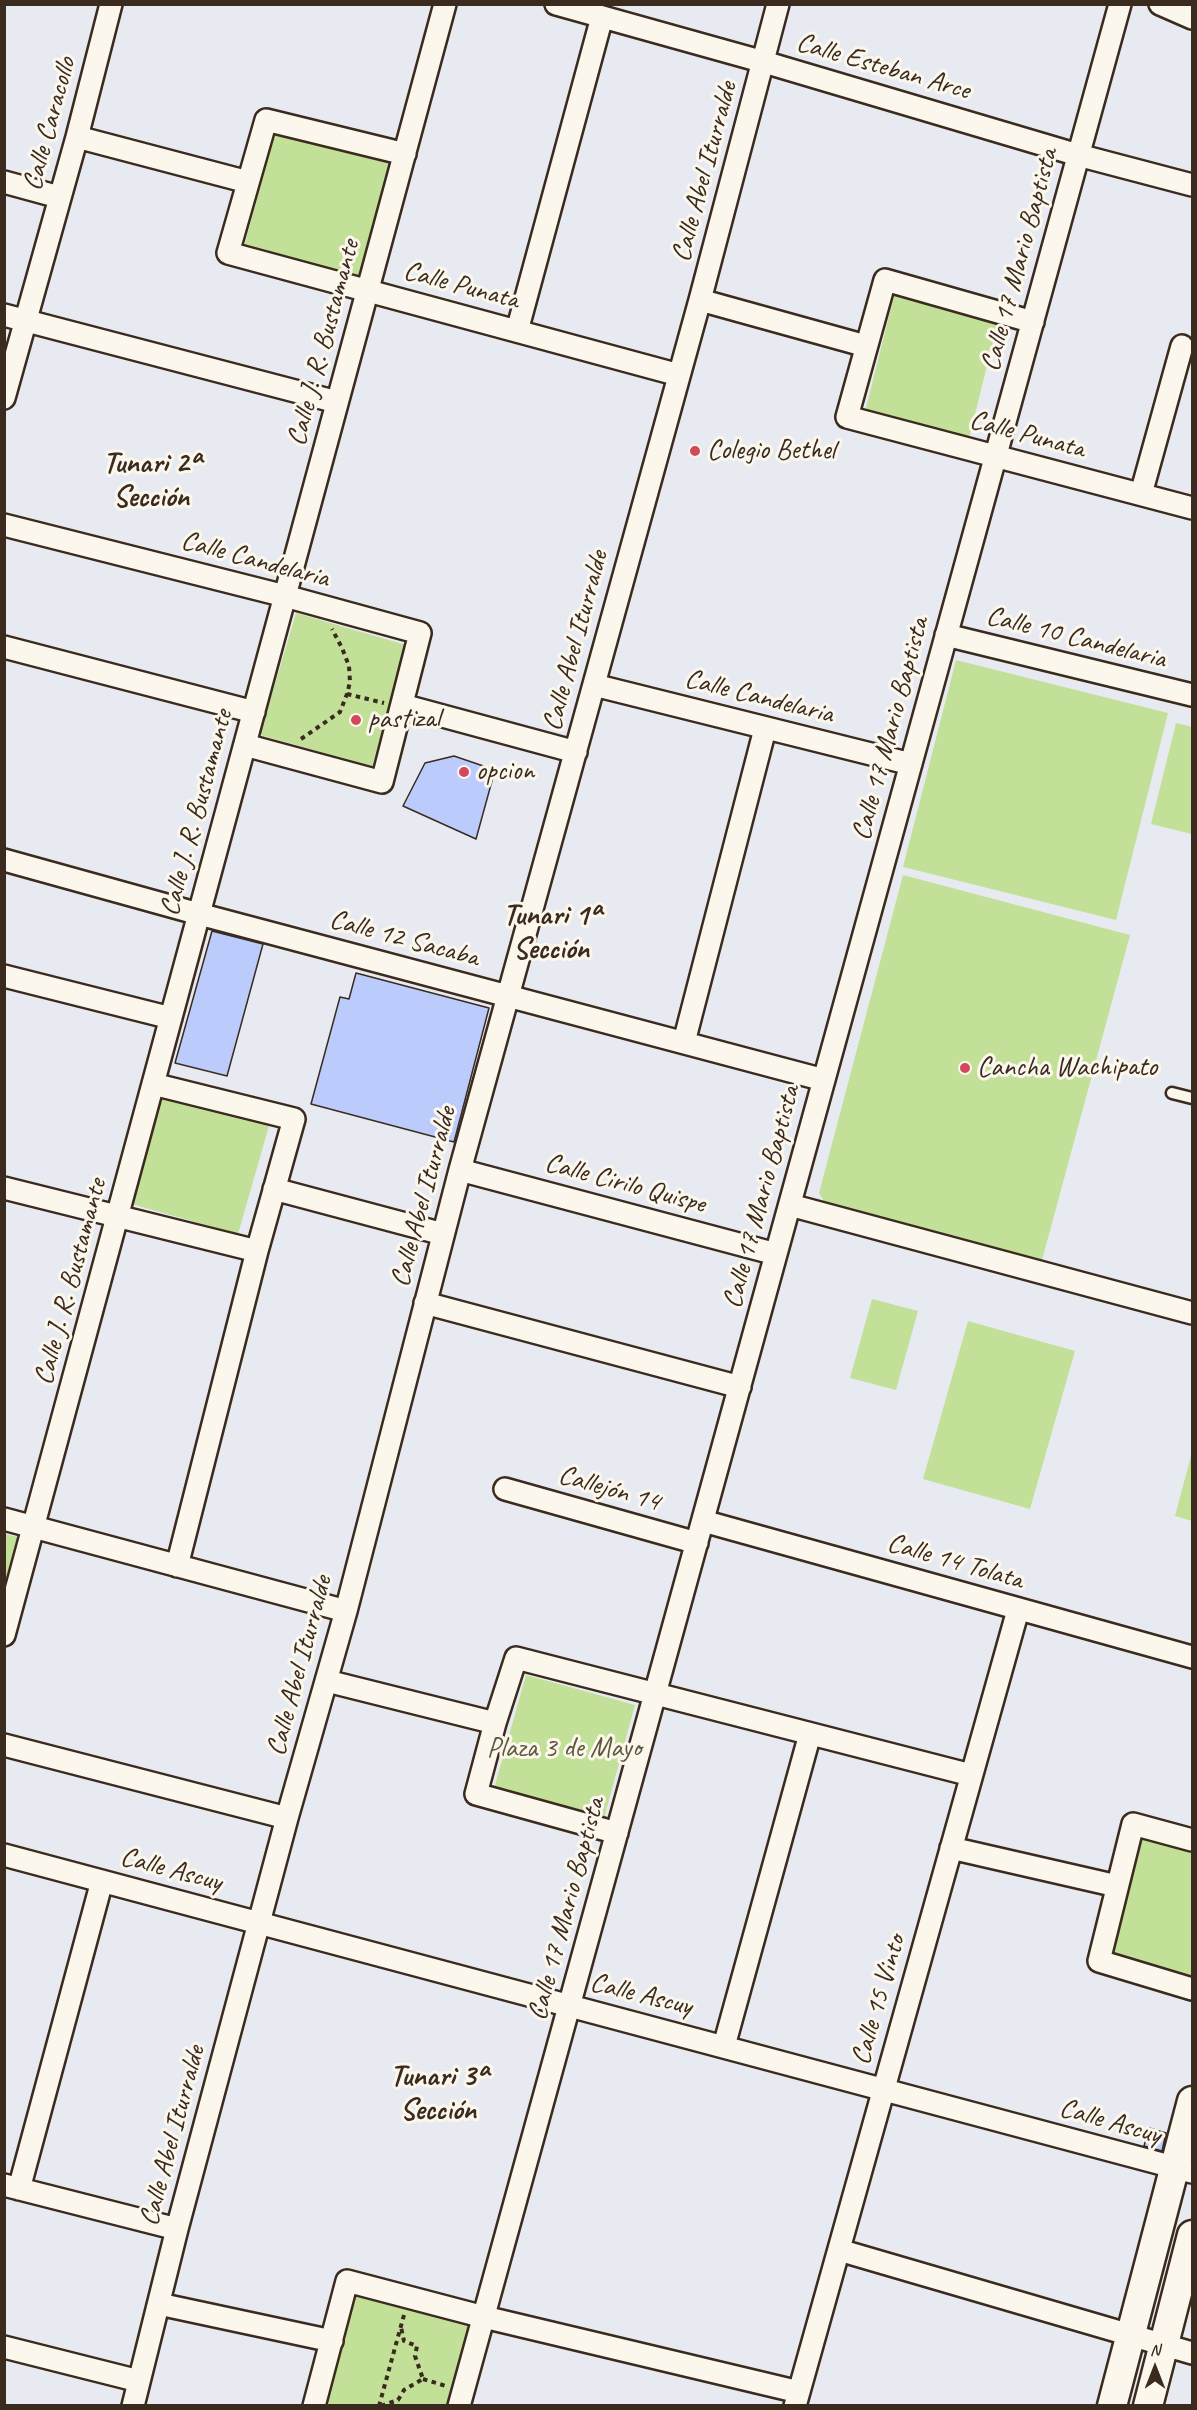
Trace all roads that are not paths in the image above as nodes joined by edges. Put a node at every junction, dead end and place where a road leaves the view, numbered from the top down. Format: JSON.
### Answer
{"nodes":[{"id":1,"x":111,"y":4,"type":"edge"},
{"id":2,"x":445,"y":4,"type":"edge"},
{"id":3,"x":556,"y":4,"type":"edge"},
{"id":4,"x":778,"y":4,"type":"edge"},
{"id":5,"x":1120,"y":4,"type":"edge"},
{"id":6,"x":1160,"y":4,"type":"edge"},
{"id":7,"x":602,"y":17,"type":"junction"},
{"id":8,"x":1192,"y":18,"type":"edge"},
{"id":9,"x":764,"y":62,"type":"junction"},
{"id":10,"x":77,"y":137,"type":"junction"},
{"id":11,"x":405,"y":153,"type":"junction"},
{"id":12,"x":1078,"y":155,"type":"junction"},
{"id":13,"x":4,"y":182,"type":"edge"},
{"id":14,"x":248,"y":182,"type":"junction"},
{"id":15,"x":1192,"y":185,"type":"edge"},
{"id":16,"x":59,"y":197,"type":"junction"},
{"id":17,"x":368,"y":291,"type":"junction"},
{"id":18,"x":700,"y":300,"type":"junction"},
{"id":19,"x":4,"y":315,"type":"edge"},
{"id":20,"x":26,"y":320,"type":"junction"},
{"id":21,"x":1033,"y":322,"type":"junction"},
{"id":22,"x":517,"y":331,"type":"junction"},
{"id":23,"x":866,"y":346,"type":"junction"},
{"id":24,"x":1182,"y":346,"type":"dead end"},
{"id":25,"x":679,"y":375,"type":"junction"},
{"id":26,"x":4,"y":398,"type":"edge"},
{"id":27,"x":337,"y":402,"type":"junction"},
{"id":28,"x":996,"y":457,"type":"junction"},
{"id":29,"x":1141,"y":494,"type":"junction"},
{"id":30,"x":1192,"y":508,"type":"edge"},
{"id":31,"x":4,"y":525,"type":"edge"},
{"id":32,"x":285,"y":596,"type":"junction"},
{"id":33,"x":946,"y":635,"type":"junction"},
{"id":34,"x":4,"y":646,"type":"edge"},
{"id":35,"x":594,"y":685,"type":"junction"},
{"id":36,"x":1192,"y":695,"type":"edge"},
{"id":37,"x":395,"y":705,"type":"junction"},
{"id":38,"x":254,"y":712,"type":"junction"},
{"id":39,"x":765,"y":729,"type":"junction"},
{"id":40,"x":245,"y":745,"type":"junction"},
{"id":41,"x":576,"y":752,"type":"junction"},
{"id":42,"x":911,"y":764,"type":"junction"},
{"id":43,"x":4,"y":860,"type":"edge"},
{"id":44,"x":199,"y":914,"type":"junction"},
{"id":45,"x":4,"y":976,"type":"edge"},
{"id":46,"x":508,"y":996,"type":"junction"},
{"id":47,"x":171,"y":1018,"type":"junction"},
{"id":48,"x":684,"y":1042,"type":"junction"},
{"id":49,"x":824,"y":1080,"type":"junction"},
{"id":50,"x":153,"y":1084,"type":"junction"},
{"id":51,"x":1172,"y":1093,"type":"dead end"},
{"id":52,"x":1192,"y":1098,"type":"edge"},
{"id":53,"x":460,"y":1170,"type":"junction"},
{"id":54,"x":4,"y":1188,"type":"edge"},
{"id":55,"x":274,"y":1189,"type":"junction"},
{"id":56,"x":790,"y":1205,"type":"junction"},
{"id":57,"x":118,"y":1215,"type":"junction"},
{"id":58,"x":443,"y":1234,"type":"junction"},
{"id":59,"x":257,"y":1251,"type":"junction"},
{"id":60,"x":776,"y":1254,"type":"junction"},
{"id":61,"x":425,"y":1303,"type":"junction"},
{"id":62,"x":1192,"y":1313,"type":"edge"},
{"id":63,"x":740,"y":1387,"type":"junction"},
{"id":64,"x":505,"y":1489,"type":"dead end"},
{"id":65,"x":4,"y":1519,"type":"edge"},
{"id":66,"x":703,"y":1521,"type":"junction"},
{"id":67,"x":34,"y":1528,"type":"junction"},
{"id":68,"x":697,"y":1543,"type":"junction"},
{"id":69,"x":177,"y":1566,"type":"junction"},
{"id":70,"x":1018,"y":1610,"type":"junction"},
{"id":71,"x":346,"y":1611,"type":"junction"},
{"id":72,"x":4,"y":1635,"type":"edge"},
{"id":73,"x":1192,"y":1657,"type":"edge"},
{"id":74,"x":327,"y":1681,"type":"junction"},
{"id":75,"x":655,"y":1694,"type":"junction"},
{"id":76,"x":495,"y":1723,"type":"junction"},
{"id":77,"x":810,"y":1734,"type":"junction"},
{"id":78,"x":4,"y":1745,"type":"edge"},
{"id":79,"x":971,"y":1775,"type":"junction"},
{"id":80,"x":287,"y":1818,"type":"junction"},
{"id":81,"x":617,"y":1833,"type":"junction"},
{"id":82,"x":1192,"y":1840,"type":"edge"},
{"id":83,"x":951,"y":1848,"type":"junction"},
{"id":84,"x":4,"y":1855,"type":"edge"},
{"id":85,"x":102,"y":1881,"type":"junction"},
{"id":86,"x":1117,"y":1886,"type":"junction"},
{"id":87,"x":259,"y":1923,"type":"junction"},
{"id":88,"x":1192,"y":1989,"type":"edge"},
{"id":89,"x":569,"y":2006,"type":"junction"},
{"id":90,"x":723,"y":2046,"type":"junction"},
{"id":91,"x":884,"y":2088,"type":"junction"},
{"id":92,"x":1192,"y":2101,"type":"edge"},
{"id":93,"x":1183,"y":2171,"type":"edge"},
{"id":94,"x":12,"y":2187,"type":"edge"},
{"id":95,"x":177,"y":2229,"type":"junction"},
{"id":96,"x":1192,"y":2235,"type":"edge"},
{"id":97,"x":839,"y":2250,"type":"junction"},
{"id":98,"x":159,"y":2304,"type":"junction"},
{"id":99,"x":484,"y":2317,"type":"junction"},
{"id":100,"x":1131,"y":2335,"type":"junction"},
{"id":101,"x":332,"y":2340,"type":"junction"},
{"id":102,"x":1164,"y":2345,"type":"junction"},
{"id":103,"x":4,"y":2347,"type":"edge"},
{"id":104,"x":1192,"y":2353,"type":"edge"},
{"id":105,"x":139,"y":2382,"type":"junction"},
{"id":106,"x":457,"y":2397,"type":"edge"},
{"id":107,"x":797,"y":2399,"type":"edge"},
{"id":108,"x":133,"y":2406,"type":"edge"},
{"id":109,"x":314,"y":2406,"type":"edge"},
{"id":110,"x":1112,"y":2406,"type":"edge"},
{"id":111,"x":1148,"y":2406,"type":"edge"}],
"edges":[{"from":1,"to":10,"type":"street","name":"Calle Caracollo"},
{"from":2,"to":11,"type":"street","name":"Calle J. R. Bustamante"},
{"from":3,"to":7,"type":"street","name":"Calle Esteban Arce"},
{"from":4,"to":9,"type":"street","name":"Calle Abel Iturralde"},
{"from":5,"to":12,"type":"street","name":"Calle 17 Mario Baptista"},
{"from":6,"to":8,"type":"street"},
{"from":7,"to":9,"type":"street","name":"Calle Esteban Arce"},
{"from":7,"to":22,"type":"street"},
{"from":9,"to":12,"type":"street","name":"Calle Esteban Arce"},
{"from":9,"to":18,"type":"street","name":"Calle Abel Iturralde"},
{"from":10,"to":14,"type":"street"},
{"from":10,"to":16,"type":"street","name":"Calle Caracollo"},
{"from":11,"to":14,"type":"street"},
{"from":11,"to":17,"type":"street","name":"Calle J. R. Bustamante"},
{"from":12,"to":15,"type":"street","name":"Calle Esteban Arce"},
{"from":12,"to":21,"type":"street","name":"Calle 17 Mario Baptista"},
{"from":13,"to":16,"type":"street"},
{"from":14,"to":17,"type":"street","name":"Calle Punata"},
{"from":16,"to":20,"type":"street","name":"Calle Caracollo"},
{"from":17,"to":22,"type":"street","name":"Calle Punata"},
{"from":17,"to":27,"type":"street","name":"Calle J. R. Bustamante"},
{"from":18,"to":23,"type":"street"},
{"from":18,"to":25,"type":"street","name":"Calle Abel Iturralde"},
{"from":19,"to":20,"type":"street"},
{"from":20,"to":26,"type":"street","name":"Calle Caracollo"},
{"from":20,"to":27,"type":"street"},
{"from":21,"to":23,"type":"street"},
{"from":21,"to":28,"type":"street","name":"Calle 17 Mario Baptista"},
{"from":22,"to":25,"type":"street","name":"Calle Punata"},
{"from":23,"to":28,"type":"street","name":"Calle Punata"},
{"from":24,"to":29,"type":"street"},
{"from":25,"to":35,"type":"street","name":"Calle Abel Iturralde"},
{"from":27,"to":32,"type":"street","name":"Calle J. R. Bustamante"},
{"from":28,"to":29,"type":"street","name":"Calle Punata"},
{"from":28,"to":33,"type":"street","name":"Calle 17 Mario Baptista"},
{"from":29,"to":30,"type":"street","name":"Calle Punata"},
{"from":31,"to":32,"type":"street","name":"Calle Candelaria"},
{"from":32,"to":37,"type":"street","name":"Calle Candelaria"},
{"from":32,"to":38,"type":"street","name":"Calle J. R. Bustamante"},
{"from":33,"to":36,"type":"street","name":"Calle 10 Candelaria"},
{"from":33,"to":42,"type":"street","name":"Calle 17 Mario Baptista"},
{"from":34,"to":38,"type":"street"},
{"from":35,"to":39,"type":"street","name":"Calle Candelaria"},
{"from":35,"to":41,"type":"street","name":"Calle Abel Iturralde"},
{"from":37,"to":40,"type":"street"},
{"from":37,"to":41,"type":"street"},
{"from":38,"to":40,"type":"street","name":"Calle J. R. Bustamante"},
{"from":39,"to":42,"type":"street","name":"Calle Candelaria"},
{"from":39,"to":48,"type":"street"},
{"from":40,"to":44,"type":"street","name":"Calle J. R. Bustamante"},
{"from":41,"to":46,"type":"street","name":"Calle Abel Iturralde"},
{"from":42,"to":49,"type":"street","name":"Calle 17 Mario Baptista"},
{"from":43,"to":44,"type":"street","name":"Calle 12 Sacaba"},
{"from":44,"to":46,"type":"street","name":"Calle 12 Sacaba"},
{"from":44,"to":47,"type":"street","name":"Calle J. R. Bustamante"},
{"from":45,"to":47,"type":"street"},
{"from":46,"to":48,"type":"street","name":"Calle 12 Sacaba"},
{"from":46,"to":53,"type":"street","name":"Calle Abel Iturralde"},
{"from":47,"to":50,"type":"street","name":"Calle J. R. Bustamante"},
{"from":48,"to":49,"type":"street","name":"Calle 12 Sacaba"},
{"from":49,"to":56,"type":"street","name":"Calle 17 Mario Baptista"},
{"from":50,"to":55,"type":"street"},
{"from":50,"to":57,"type":"street","name":"Calle J. R. Bustamante"},
{"from":51,"to":52,"type":"lane"},
{"from":53,"to":58,"type":"street","name":"Calle Abel Iturralde"},
{"from":53,"to":60,"type":"street","name":"Calle Cirilo Quispe"},
{"from":54,"to":57,"type":"street"},
{"from":55,"to":58,"type":"street"},
{"from":55,"to":59,"type":"street"},
{"from":56,"to":60,"type":"street","name":"Calle 17 Mario Baptista"},
{"from":56,"to":62,"type":"street"},
{"from":57,"to":59,"type":"street"},
{"from":57,"to":67,"type":"street","name":"Calle J. R. Bustamante"},
{"from":58,"to":61,"type":"street","name":"Calle Abel Iturralde"},
{"from":59,"to":69,"type":"street"},
{"from":60,"to":63,"type":"street","name":"Calle 17 Mario Baptista"},
{"from":61,"to":63,"type":"street"},
{"from":61,"to":71,"type":"street","name":"Calle Abel Iturralde"},
{"from":63,"to":66,"type":"street","name":"Calle 17 Mario Baptista"},
{"from":64,"to":68,"type":"street","name":"Callejón 14"},
{"from":65,"to":67,"type":"street"},
{"from":66,"to":68,"type":"street","name":"Calle 17 Mario Baptista"},
{"from":66,"to":70,"type":"street","name":"Calle 14 Tolata"},
{"from":67,"to":69,"type":"street"},
{"from":67,"to":72,"type":"street","name":"Calle J. R. Bustamante"},
{"from":68,"to":75,"type":"street","name":"Calle 17 Mario Baptista"},
{"from":69,"to":71,"type":"street"},
{"from":70,"to":73,"type":"street","name":"Calle 14 Tolata"},
{"from":70,"to":79,"type":"street","name":"Calle 15 Vinto"},
{"from":71,"to":74,"type":"street","name":"Calle Abel Iturralde"},
{"from":74,"to":76,"type":"street"},
{"from":74,"to":80,"type":"street","name":"Calle Abel Iturralde"},
{"from":75,"to":76,"type":"street"},
{"from":75,"to":77,"type":"street"},
{"from":75,"to":81,"type":"street","name":"Calle 17 Mario Baptista"},
{"from":76,"to":81,"type":"street"},
{"from":77,"to":79,"type":"street"},
{"from":77,"to":90,"type":"street"},
{"from":78,"to":80,"type":"street"},
{"from":79,"to":83,"type":"street","name":"Calle 15 Vinto"},
{"from":80,"to":87,"type":"street","name":"Calle Abel Iturralde"},
{"from":81,"to":89,"type":"street","name":"Calle 17 Mario Baptista"},
{"from":82,"to":86,"type":"street"},
{"from":83,"to":86,"type":"street"},
{"from":83,"to":91,"type":"street","name":"Calle 15 Vinto"},
{"from":84,"to":85,"type":"street","name":"Calle Ascuy"},
{"from":85,"to":87,"type":"street","name":"Calle Ascuy"},
{"from":85,"to":94,"type":"street"},
{"from":86,"to":88,"type":"street"},
{"from":87,"to":89,"type":"street","name":"Calle Ascuy"},
{"from":87,"to":95,"type":"street","name":"Calle Abel Iturralde"},
{"from":89,"to":90,"type":"street","name":"Calle Ascuy"},
{"from":89,"to":99,"type":"street","name":"Calle 17 Mario Baptista"},
{"from":90,"to":91,"type":"street","name":"Calle Ascuy"},
{"from":91,"to":93,"type":"street","name":"Calle Ascuy"},
{"from":91,"to":97,"type":"street","name":"Calle 15 Vinto"},
{"from":92,"to":93,"type":"main road"},
{"from":93,"to":100,"type":"main road"},
{"from":94,"to":95,"type":"street"},
{"from":95,"to":98,"type":"street","name":"Calle Abel Iturralde"},
{"from":96,"to":102,"type":"main road"},
{"from":97,"to":100,"type":"street"},
{"from":97,"to":107,"type":"street","name":"Calle 15 Vinto"},
{"from":98,"to":101,"type":"street"},
{"from":98,"to":105,"type":"street","name":"Calle Abel Iturralde"},
{"from":99,"to":101,"type":"street"},
{"from":99,"to":106,"type":"street","name":"Calle 17 Mario Baptista"},
{"from":99,"to":107,"type":"street"},
{"from":100,"to":102,"type":"street"},
{"from":100,"to":110,"type":"main road"},
{"from":101,"to":109,"type":"street"},
{"from":102,"to":104,"type":"street"},
{"from":102,"to":111,"type":"main road"},
{"from":103,"to":105,"type":"street"},
{"from":105,"to":108,"type":"street","name":"Calle Abel Iturralde"}]}
